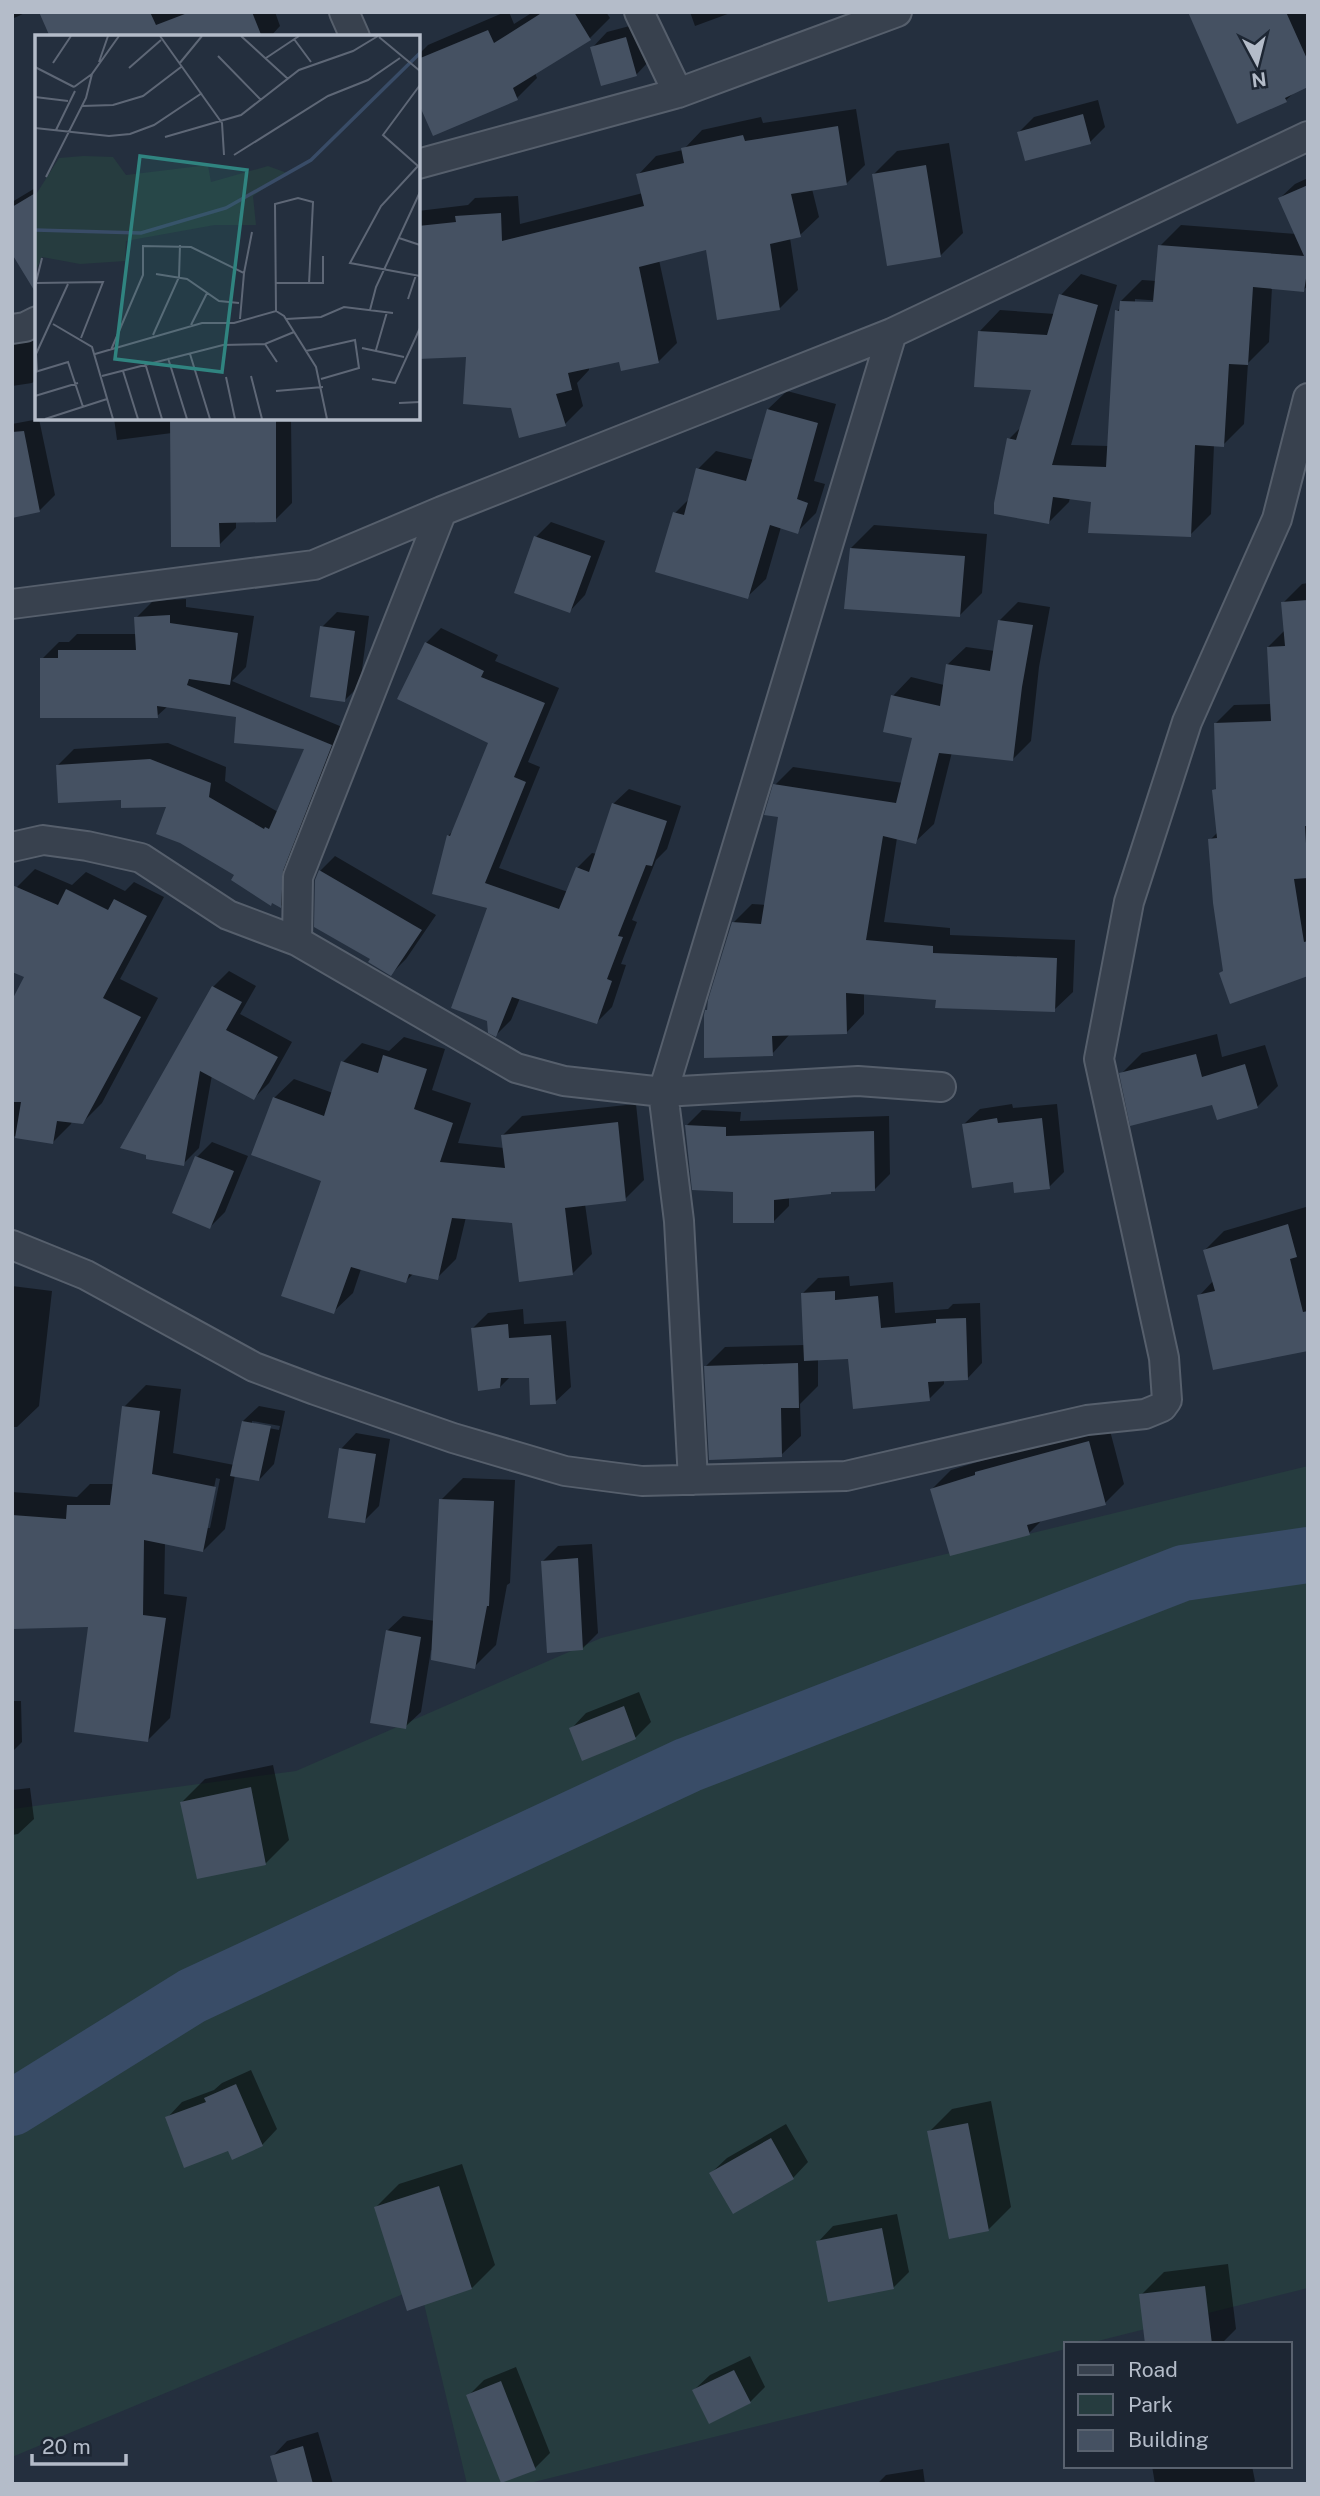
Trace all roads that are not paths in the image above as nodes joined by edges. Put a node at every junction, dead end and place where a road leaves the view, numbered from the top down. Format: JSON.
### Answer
{"nodes":[{"id":1,"x":344,"y":12,"type":"edge"},
{"id":2,"x":639,"y":12,"type":"edge"},
{"id":3,"x":897,"y":12,"type":"edge"},
{"id":4,"x":354,"y":35,"type":"edge"},
{"id":5,"x":678,"y":93,"type":"junction"},
{"id":6,"x":1308,"y":136,"type":"edge"},
{"id":7,"x":420,"y":163,"type":"edge"},
{"id":8,"x":35,"y":322,"type":"edge"},
{"id":9,"x":12,"y":329,"type":"edge"},
{"id":10,"x":892,"y":333,"type":"junction"},
{"id":11,"x":1308,"y":398,"type":"edge"},
{"id":12,"x":442,"y":512,"type":"junction"},
{"id":13,"x":12,"y":604,"type":"edge"},
{"id":14,"x":12,"y":847,"type":"edge"},
{"id":15,"x":297,"y":941,"type":"junction"},
{"id":16,"x":942,"y":1087,"type":"dead end"},
{"id":17,"x":663,"y":1092,"type":"junction"},
{"id":18,"x":12,"y":1245,"type":"edge"},
{"id":19,"x":694,"y":1480,"type":"junction"}],
"edges":[{"from":1,"to":4,"type":"street"},
{"from":2,"to":5,"type":"street"},
{"from":3,"to":5,"type":"street"},
{"from":5,"to":7,"type":"street"},
{"from":6,"to":10,"type":"street"},
{"from":8,"to":9,"type":"street"},
{"from":10,"to":12,"type":"street"},
{"from":10,"to":17,"type":"street"},
{"from":11,"to":19,"type":"street"},
{"from":12,"to":13,"type":"street"},
{"from":12,"to":15,"type":"street"},
{"from":14,"to":15,"type":"street"},
{"from":15,"to":17,"type":"street"},
{"from":16,"to":17,"type":"street"},
{"from":17,"to":19,"type":"street"},
{"from":18,"to":19,"type":"street"}]}
